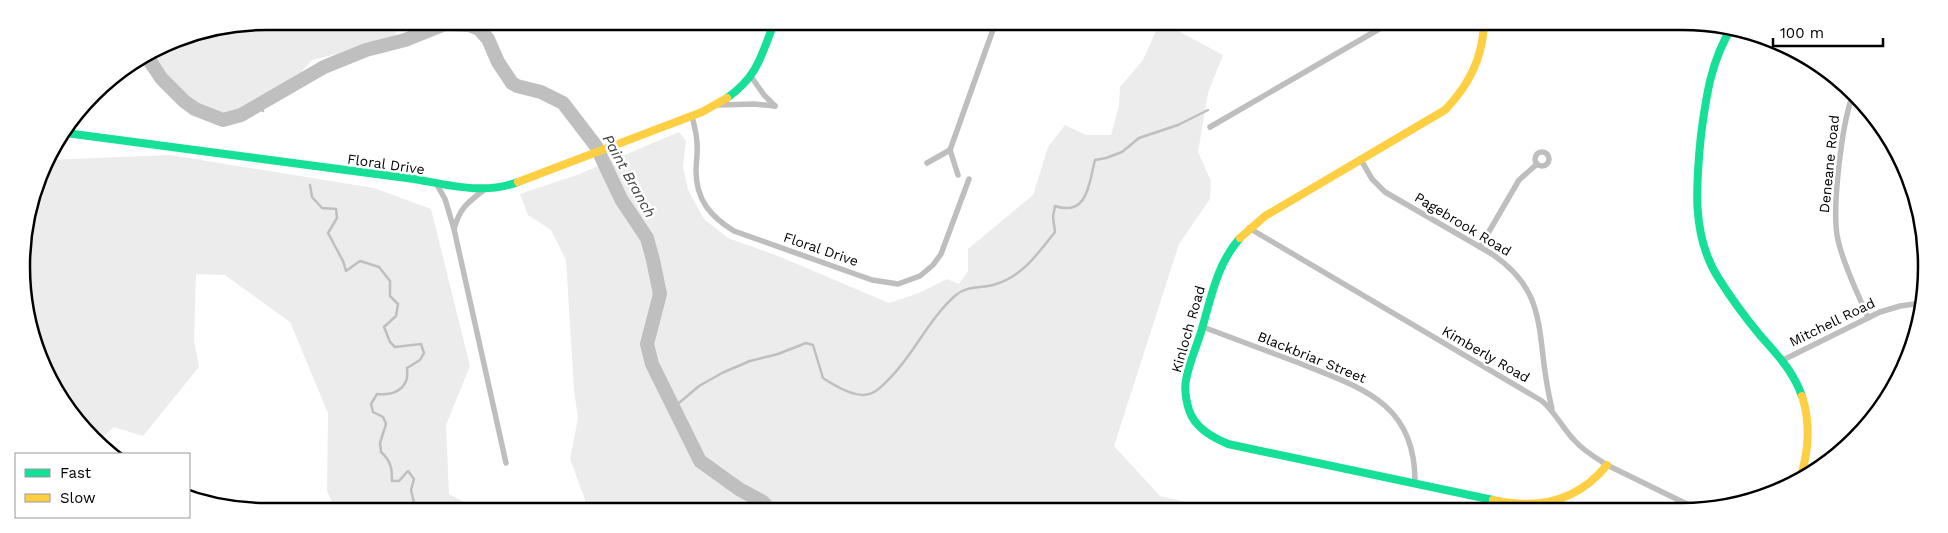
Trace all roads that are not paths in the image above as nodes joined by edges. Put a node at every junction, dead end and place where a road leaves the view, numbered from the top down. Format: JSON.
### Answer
{"nodes":[{"id":1,"x":771,"y":30,"type":"edge"},
{"id":2,"x":993,"y":30,"type":"edge"},
{"id":3,"x":1377,"y":30,"type":"edge"},
{"id":4,"x":1484,"y":30,"type":"edge"},
{"id":5,"x":1728,"y":35,"type":"edge"},
{"id":6,"x":750,"y":75,"type":"junction"},
{"id":7,"x":1850,"y":101,"type":"edge"},
{"id":8,"x":719,"y":104,"type":"junction"},
{"id":9,"x":692,"y":116,"type":"junction"},
{"id":10,"x":1210,"y":127,"type":"dead end"},
{"id":11,"x":71,"y":134,"type":"edge"},
{"id":12,"x":950,"y":150,"type":"junction"},
{"id":13,"x":1361,"y":160,"type":"junction"},
{"id":14,"x":927,"y":163,"type":"dead end"},
{"id":15,"x":1537,"y":164,"type":"dead end"},
{"id":16,"x":958,"y":175,"type":"dead end"},
{"id":17,"x":969,"y":179,"type":"dead end"},
{"id":18,"x":436,"y":183,"type":"junction"},
{"id":19,"x":484,"y":190,"type":"junction"},
{"id":20,"x":1249,"y":228,"type":"junction"},
{"id":21,"x":454,"y":229,"type":"junction"},
{"id":22,"x":1480,"y":247,"type":"junction"},
{"id":23,"x":1915,"y":304,"type":"edge"},
{"id":24,"x":1868,"y":318,"type":"junction"},
{"id":25,"x":1203,"y":327,"type":"junction"},
{"id":26,"x":1783,"y":360,"type":"junction"},
{"id":27,"x":1552,"y":409,"type":"junction"},
{"id":28,"x":506,"y":463,"type":"dead end"},
{"id":29,"x":1607,"y":465,"type":"junction"},
{"id":30,"x":1802,"y":469,"type":"edge"},
{"id":31,"x":1414,"y":483,"type":"junction"},
{"id":32,"x":1505,"y":503,"type":"edge"},
{"id":33,"x":1546,"y":503,"type":"edge"},
{"id":34,"x":1684,"y":503,"type":"edge"}],
"edges":[{"from":1,"to":6,"type":"street","name":"Floral Drive"},
{"from":2,"to":12,"type":"street"},
{"from":3,"to":10,"type":"street"},
{"from":4,"to":13,"type":"street","name":"Kinloch Road"},
{"from":5,"to":26,"type":"street"},
{"from":6,"to":8,"type":"street","name":"Floral Drive"},
{"from":6,"to":8,"type":"street"},
{"from":7,"to":24,"type":"street","name":"Deneane Road"},
{"from":8,"to":9,"type":"street","name":"Floral Drive"},
{"from":9,"to":17,"type":"street","name":"Floral Drive"},
{"from":9,"to":19,"type":"street","name":"Floral Drive"},
{"from":11,"to":18,"type":"street","name":"Floral Drive"},
{"from":12,"to":14,"type":"street"},
{"from":12,"to":16,"type":"street"},
{"from":13,"to":20,"type":"street","name":"Kinloch Road"},
{"from":13,"to":22,"type":"street","name":"Pagebrook Road"},
{"from":15,"to":22,"type":"street"},
{"from":18,"to":19,"type":"street","name":"Floral Drive"},
{"from":18,"to":21,"type":"street"},
{"from":19,"to":21,"type":"street"},
{"from":20,"to":25,"type":"street","name":"Kinloch Road"},
{"from":20,"to":27,"type":"street","name":"Kimberly Road"},
{"from":21,"to":28,"type":"street"},
{"from":22,"to":27,"type":"street","name":"Pagebrook Road"},
{"from":23,"to":24,"type":"street","name":"Mitchell Road"},
{"from":24,"to":26,"type":"street","name":"Mitchell Road"},
{"from":25,"to":31,"type":"street","name":"Blackbriar Street"},
{"from":25,"to":31,"type":"street","name":"Kinloch Road"},
{"from":26,"to":30,"type":"street"},
{"from":27,"to":29,"type":"street","name":"Kimberly Road"},
{"from":29,"to":33,"type":"street","name":"Kinloch Road"},
{"from":29,"to":34,"type":"street","name":"Kimberly Road"},
{"from":31,"to":32,"type":"street","name":"Kinloch Road"}]}
